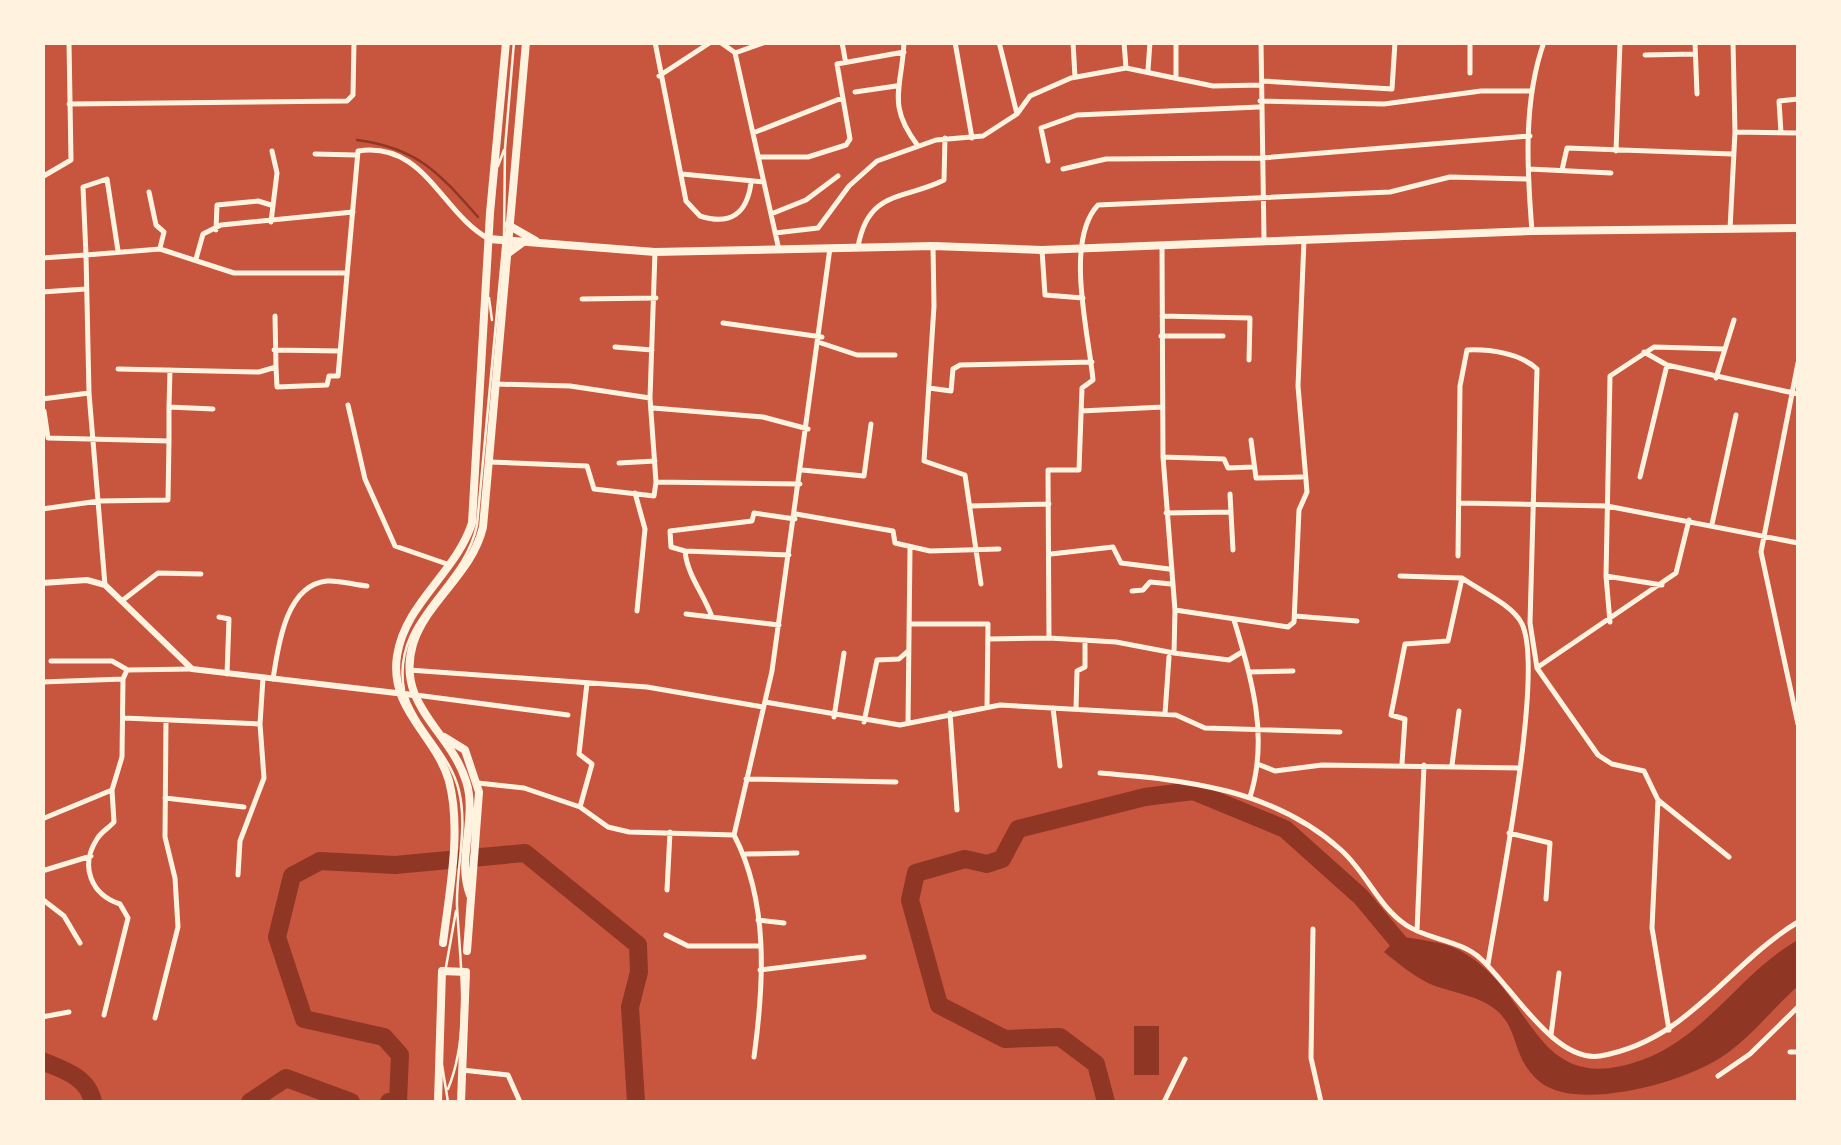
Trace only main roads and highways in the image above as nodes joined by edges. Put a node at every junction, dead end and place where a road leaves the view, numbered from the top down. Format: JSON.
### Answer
{"nodes":[{"id":1,"x":506,"y":42,"type":"edge"},
{"id":2,"x":526,"y":42,"type":"edge"},
{"id":3,"x":509,"y":220,"type":"junction"},
{"id":4,"x":1798,"y":228,"type":"edge"},
{"id":5,"x":489,"y":239,"type":"junction"},
{"id":6,"x":508,"y":239,"type":"junction"},
{"id":7,"x":531,"y":241,"type":"junction"},
{"id":8,"x":507,"y":254,"type":"junction"},
{"id":9,"x":483,"y":333,"type":"junction"},
{"id":10,"x":500,"y":334,"type":"junction"},
{"id":11,"x":476,"y":462,"type":"junction"},
{"id":12,"x":489,"y":462,"type":"junction"},
{"id":13,"x":474,"y":785,"type":"junction"},
{"id":14,"x":450,"y":786,"type":"junction"},
{"id":15,"x":444,"y":943,"type":"dead end"},
{"id":16,"x":467,"y":951,"type":"dead end"},
{"id":17,"x":438,"y":1102,"type":"edge"},
{"id":18,"x":461,"y":1102,"type":"edge"}],
"edges":[{"from":1,"to":5,"type":"main road"},
{"from":2,"to":3,"type":"main road"},
{"from":3,"to":6,"type":"main road"},
{"from":3,"to":7,"type":"main road"},
{"from":4,"to":7,"type":"main road"},
{"from":5,"to":6,"type":"main road"},
{"from":5,"to":9,"type":"main road"},
{"from":6,"to":7,"type":"main road"},
{"from":6,"to":8,"type":"main road"},
{"from":7,"to":8,"type":"main road"},
{"from":8,"to":10,"type":"main road"},
{"from":9,"to":10,"type":"main road"},
{"from":9,"to":11,"type":"main road"},
{"from":10,"to":12,"type":"main road"},
{"from":11,"to":12,"type":"main road"},
{"from":11,"to":14,"type":"main road"},
{"from":12,"to":13,"type":"main road"},
{"from":13,"to":14,"type":"main road"},
{"from":13,"to":16,"type":"main road"},
{"from":14,"to":15,"type":"main road"},
{"from":17,"to":18,"type":"main road"}]}
